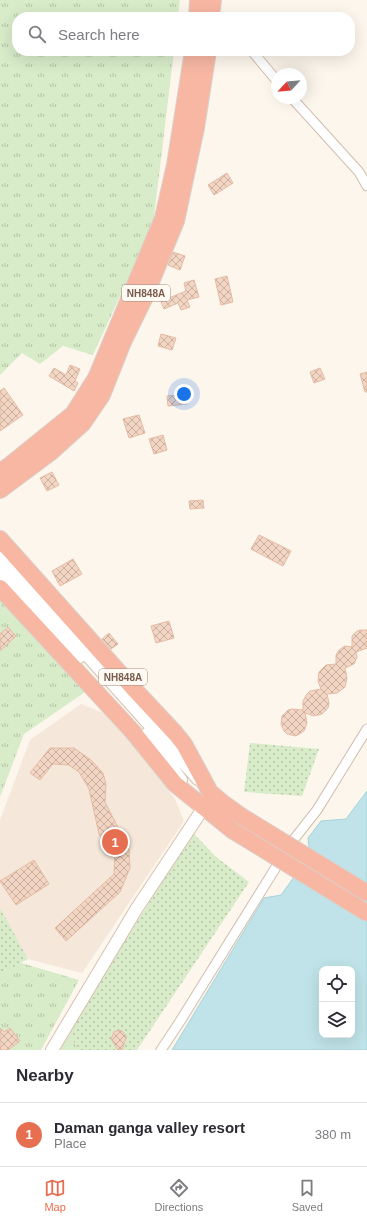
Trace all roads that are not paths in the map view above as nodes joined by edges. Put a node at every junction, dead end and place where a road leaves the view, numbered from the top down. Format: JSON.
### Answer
{"nodes":[{"id":1,"x":198,"y":0,"type":"edge"},
{"id":2,"x":213,"y":0,"type":"edge"},
{"id":3,"x":197,"y":12,"type":"edge"},
{"id":4,"x":212,"y":12,"type":"edge"},
{"id":5,"x":192,"y":56,"type":"edge"},
{"id":6,"x":207,"y":56,"type":"edge"},
{"id":7,"x":256,"y":56,"type":"edge"},
{"id":8,"x":271,"y":74,"type":"edge"},
{"id":9,"x":297,"y":104,"type":"edge"},
{"id":10,"x":367,"y":186,"type":"edge"},
{"id":11,"x":0,"y":472,"type":"edge"},
{"id":12,"x":0,"y":490,"type":"edge"},
{"id":13,"x":0,"y":539,"type":"edge"},
{"id":14,"x":0,"y":558,"type":"edge"},
{"id":15,"x":0,"y":571,"type":"edge"},
{"id":16,"x":0,"y":588,"type":"edge"},
{"id":17,"x":367,"y":729,"type":"edge"},
{"id":18,"x":162,"y":745,"type":"junction"},
{"id":19,"x":210,"y":792,"type":"junction"},
{"id":20,"x":198,"y":802,"type":"junction"},
{"id":21,"x":367,"y":894,"type":"edge"},
{"id":22,"x":367,"y":913,"type":"edge"},
{"id":23,"x":52,"y":1050,"type":"edge"},
{"id":24,"x":161,"y":1050,"type":"edge"}],
"edges":[{"from":1,"to":3,"type":"highway"},
{"from":2,"to":4,"type":"highway"},
{"from":5,"to":11,"type":"highway","number":"NH848A"},
{"from":6,"to":12,"type":"highway","number":"NH848A"},
{"from":7,"to":8,"type":"street"},
{"from":9,"to":10,"type":"street"},
{"from":13,"to":19,"type":"highway","number":"NH848A"},
{"from":14,"to":18,"type":"main road"},
{"from":15,"to":18,"type":"main road"},
{"from":16,"to":20,"type":"highway"},
{"from":17,"to":24,"type":"street"},
{"from":18,"to":19,"type":"main road"},
{"from":18,"to":20,"type":"main road"},
{"from":19,"to":21,"type":"highway","number":"NH848A","bridge":true},
{"from":20,"to":22,"type":"highway","bridge":true},
{"from":20,"to":23,"type":"main road"}]}
